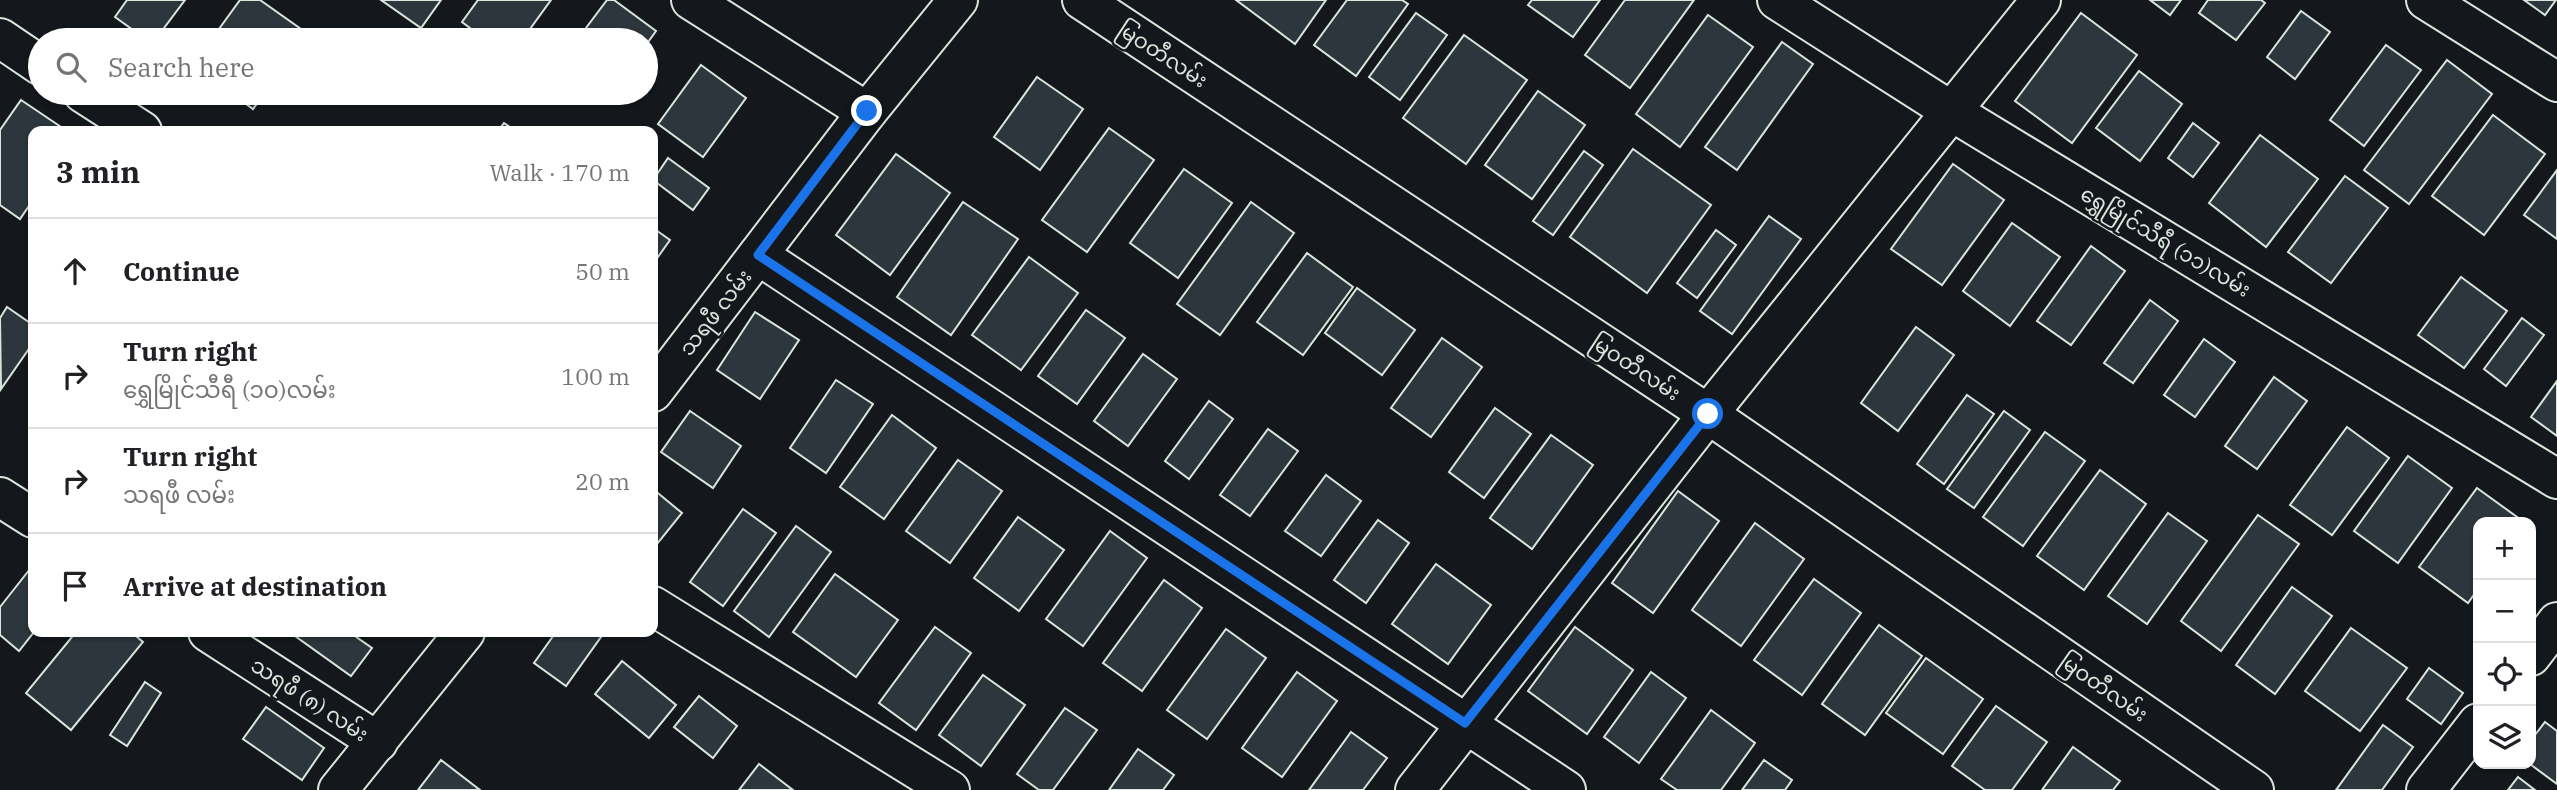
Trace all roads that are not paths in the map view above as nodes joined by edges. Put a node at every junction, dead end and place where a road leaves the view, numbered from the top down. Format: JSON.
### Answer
{"nodes":[{"id":1,"x":691,"y":0,"type":"edge"},
{"id":2,"x":958,"y":0,"type":"edge"},
{"id":3,"x":1082,"y":0,"type":"edge"},
{"id":4,"x":1777,"y":0,"type":"edge"},
{"id":5,"x":2041,"y":0,"type":"edge"},
{"id":6,"x":2426,"y":0,"type":"edge"},
{"id":7,"x":0,"y":38,"type":"edge"},
{"id":8,"x":28,"y":57,"type":"edge"},
{"id":9,"x":2557,"y":82,"type":"edge"},
{"id":10,"x":102,"y":105,"type":"edge"},
{"id":11,"x":867,"y":111,"type":"junction"},
{"id":12,"x":1951,"y":111,"type":"junction"},
{"id":13,"x":134,"y":126,"type":"edge"},
{"id":14,"x":758,"y":255,"type":"junction"},
{"id":15,"x":658,"y":386,"type":"edge"},
{"id":16,"x":1708,"y":414,"type":"junction"},
{"id":17,"x":2557,"y":479,"type":"edge"},
{"id":18,"x":0,"y":497,"type":"edge"},
{"id":19,"x":28,"y":516,"type":"edge"},
{"id":20,"x":658,"y":609,"type":"edge"},
{"id":21,"x":2557,"y":622,"type":"edge"},
{"id":22,"x":216,"y":637,"type":"edge"},
{"id":23,"x":462,"y":637,"type":"edge"},
{"id":24,"x":2536,"y":649,"type":"edge"},
{"id":25,"x":1465,"y":723,"type":"junction"},
{"id":26,"x":2473,"y":729,"type":"edge"},
{"id":27,"x":378,"y":742,"type":"junction"},
{"id":28,"x":338,"y":790,"type":"edge"},
{"id":29,"x":950,"y":790,"type":"edge"},
{"id":30,"x":1415,"y":790,"type":"edge"},
{"id":31,"x":1566,"y":790,"type":"edge"},
{"id":32,"x":2254,"y":790,"type":"edge"},
{"id":33,"x":2426,"y":790,"type":"edge"}],
"edges":[{"from":1,"to":11,"type":"street"},
{"from":2,"to":11,"type":"street","name":"သရဖီ လမ်း"},
{"from":3,"to":16,"type":"street","name":"မြဝတီလမ်း"},
{"from":4,"to":12,"type":"street","name":"ရွှေမြိုင်သီရီ (၁၁)လမ်း"},
{"from":5,"to":12,"type":"street"},
{"from":6,"to":9,"type":"street"},
{"from":7,"to":8,"type":"street"},
{"from":10,"to":13,"type":"street"},
{"from":11,"to":14,"type":"street","name":"သရဖီ လမ်း"},
{"from":12,"to":16,"type":"street"},
{"from":12,"to":17,"type":"street","name":"ရွှေမြိုင်သီရီ (၁၁)လမ်း"},
{"from":14,"to":15,"type":"street","name":"သရဖီ လမ်း"},
{"from":14,"to":25,"type":"street"},
{"from":16,"to":25,"type":"street"},
{"from":16,"to":32,"type":"street","name":"မြဝတီလမ်း"},
{"from":18,"to":19,"type":"street"},
{"from":20,"to":29,"type":"street"},
{"from":21,"to":24,"type":"street"},
{"from":22,"to":27,"type":"street","name":"သရဖီ (၈) လမ်း"},
{"from":23,"to":27,"type":"street"},
{"from":25,"to":30,"type":"street"},
{"from":25,"to":31,"type":"street"},
{"from":26,"to":33,"type":"street"},
{"from":27,"to":28,"type":"street"}]}
